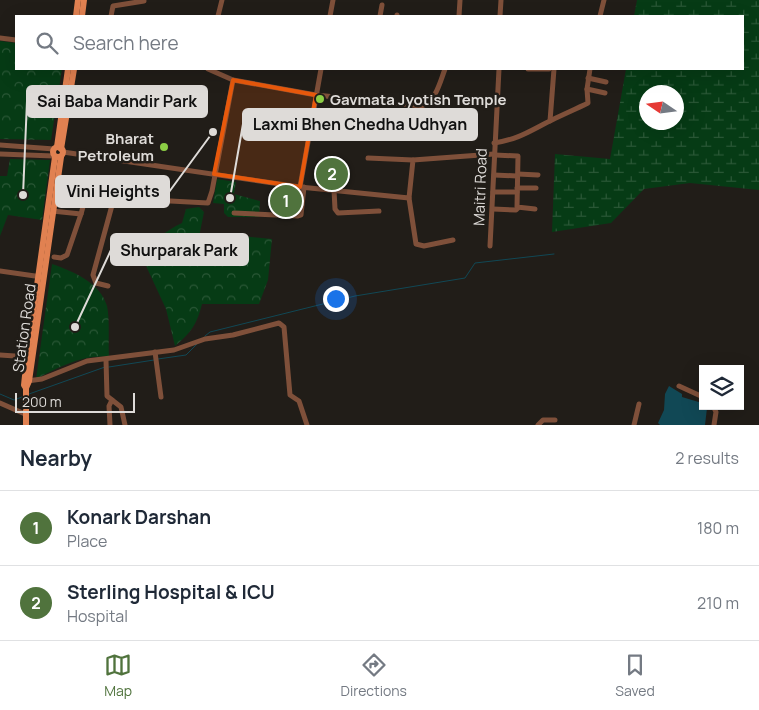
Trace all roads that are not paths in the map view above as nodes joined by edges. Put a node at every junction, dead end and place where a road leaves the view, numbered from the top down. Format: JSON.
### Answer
{"nodes":[{"id":1,"x":78,"y":0,"type":"edge"},
{"id":2,"x":84,"y":0,"type":"edge"},
{"id":3,"x":222,"y":0,"type":"edge"},
{"id":4,"x":333,"y":0,"type":"edge"},
{"id":5,"x":460,"y":0,"type":"edge"},
{"id":6,"x":501,"y":0,"type":"edge"},
{"id":7,"x":604,"y":0,"type":"edge"},
{"id":8,"x":144,"y":1,"type":"dead end"},
{"id":9,"x":382,"y":5,"type":"dead end"},
{"id":10,"x":76,"y":15,"type":"edge"},
{"id":11,"x":82,"y":15,"type":"edge"},
{"id":12,"x":111,"y":15,"type":"edge"},
{"id":13,"x":218,"y":15,"type":"edge"},
{"id":14,"x":330,"y":15,"type":"edge"},
{"id":15,"x":380,"y":15,"type":"edge"},
{"id":16,"x":459,"y":15,"type":"edge"},
{"id":17,"x":500,"y":15,"type":"edge"},
{"id":18,"x":600,"y":15,"type":"edge"},
{"id":19,"x":0,"y":38,"type":"edge"},
{"id":20,"x":15,"y":40,"type":"edge"},
{"id":21,"x":68,"y":70,"type":"edge"},
{"id":22,"x":74,"y":70,"type":"edge"},
{"id":23,"x":210,"y":70,"type":"edge"},
{"id":24,"x":321,"y":70,"type":"edge"},
{"id":25,"x":445,"y":70,"type":"edge"},
{"id":26,"x":499,"y":70,"type":"edge"},
{"id":27,"x":554,"y":70,"type":"edge"},
{"id":28,"x":590,"y":70,"type":"edge"},
{"id":29,"x":588,"y":78,"type":"junction"},
{"id":30,"x":69,"y":80,"type":"junction"},
{"id":31,"x":233,"y":80,"type":"junction"},
{"id":32,"x":606,"y":82,"type":"dead end"},
{"id":33,"x":587,"y":89,"type":"junction"},
{"id":34,"x":605,"y":93,"type":"dead end"},
{"id":35,"x":316,"y":95,"type":"junction"},
{"id":36,"x":550,"y":121,"type":"junction"},
{"id":37,"x":494,"y":143,"type":"junction"},
{"id":38,"x":2,"y":145,"type":"edge"},
{"id":39,"x":58,"y":152,"type":"junction"},
{"id":40,"x":2,"y":154,"type":"edge"},
{"id":41,"x":494,"y":154,"type":"junction"},
{"id":42,"x":368,"y":158,"type":"dead end"},
{"id":43,"x":413,"y":160,"type":"junction"},
{"id":44,"x":214,"y":174,"type":"junction"},
{"id":45,"x":494,"y":175,"type":"junction"},
{"id":46,"x":518,"y":175,"type":"junction"},
{"id":47,"x":538,"y":175,"type":"dead end"},
{"id":48,"x":302,"y":187,"type":"junction"},
{"id":49,"x":536,"y":188,"type":"dead end"},
{"id":50,"x":334,"y":190,"type":"junction"},
{"id":51,"x":517,"y":190,"type":"junction"},
{"id":52,"x":493,"y":192,"type":"junction"},
{"id":53,"x":114,"y":198,"type":"junction"},
{"id":54,"x":408,"y":198,"type":"junction"},
{"id":55,"x":518,"y":208,"type":"junction"},
{"id":56,"x":492,"y":209,"type":"junction"},
{"id":57,"x":535,"y":209,"type":"dead end"},
{"id":58,"x":51,"y":211,"type":"junction"},
{"id":59,"x":379,"y":212,"type":"dead end"},
{"id":60,"x":81,"y":214,"type":"junction"},
{"id":61,"x":234,"y":214,"type":"dead end"},
{"id":62,"x":454,"y":240,"type":"dead end"},
{"id":63,"x":490,"y":246,"type":"dead end"},
{"id":64,"x":54,"y":257,"type":"dead end"},
{"id":65,"x":0,"y":271,"type":"edge"},
{"id":66,"x":41,"y":276,"type":"junction"},
{"id":67,"x":108,"y":286,"type":"dead end"},
{"id":68,"x":0,"y":355,"type":"edge"},
{"id":69,"x":156,"y":357,"type":"junction"},
{"id":70,"x":30,"y":358,"type":"junction"},
{"id":71,"x":106,"y":361,"type":"junction"},
{"id":72,"x":27,"y":385,"type":"junction"},
{"id":73,"x":679,"y":386,"type":"dead end"},
{"id":74,"x":699,"y":395,"type":"edge"},
{"id":75,"x":161,"y":397,"type":"dead end"},
{"id":76,"x":112,"y":400,"type":"junction"},
{"id":77,"x":0,"y":403,"type":"edge"},
{"id":78,"x":639,"y":404,"type":"dead end"},
{"id":79,"x":715,"y":410,"type":"edge"},
{"id":80,"x":25,"y":414,"type":"junction"},
{"id":81,"x":555,"y":420,"type":"dead end"},
{"id":82,"x":26,"y":425,"type":"edge"},
{"id":83,"x":110,"y":425,"type":"edge"},
{"id":84,"x":125,"y":425,"type":"edge"},
{"id":85,"x":308,"y":425,"type":"edge"},
{"id":86,"x":538,"y":425,"type":"edge"},
{"id":87,"x":634,"y":425,"type":"edge"},
{"id":88,"x":714,"y":425,"type":"edge"}],
"edges":[{"from":1,"to":10,"type":"main road"},
{"from":2,"to":11,"type":"main road"},
{"from":3,"to":13,"type":"street"},
{"from":4,"to":14,"type":"street"},
{"from":5,"to":16,"type":"street"},
{"from":6,"to":17,"type":"street"},
{"from":7,"to":18,"type":"street"},
{"from":8,"to":12,"type":"street"},
{"from":9,"to":15,"type":"street"},
{"from":19,"to":20,"type":"street"},
{"from":21,"to":30,"type":"main road","name":"Station Road"},
{"from":22,"to":30,"type":"main road","name":"Station Road"},
{"from":23,"to":31,"type":"street"},
{"from":24,"to":35,"type":"street"},
{"from":25,"to":35,"type":"street"},
{"from":26,"to":37,"type":"street","name":"Maitri Road"},
{"from":27,"to":36,"type":"street"},
{"from":28,"to":29,"type":"street"},
{"from":29,"to":32,"type":"street"},
{"from":29,"to":33,"type":"street"},
{"from":30,"to":39,"type":"main road","name":"Station Road"},
{"from":31,"to":35,"type":"street"},
{"from":31,"to":44,"type":"street"},
{"from":33,"to":34,"type":"street"},
{"from":33,"to":36,"type":"street"},
{"from":35,"to":48,"type":"street"},
{"from":36,"to":37,"type":"street"},
{"from":37,"to":41,"type":"street","name":"Maitri Road"},
{"from":38,"to":39,"type":"street"},
{"from":38,"to":40,"type":"street"},
{"from":39,"to":40,"type":"street"},
{"from":39,"to":44,"type":"street"},
{"from":39,"to":58,"type":"main road","name":"Station Road"},
{"from":41,"to":43,"type":"street"},
{"from":41,"to":45,"type":"street","name":"Maitri Road"},
{"from":41,"to":46,"type":"street"},
{"from":42,"to":43,"type":"street"},
{"from":43,"to":54,"type":"street"},
{"from":44,"to":48,"type":"street"},
{"from":44,"to":53,"type":"street"},
{"from":45,"to":46,"type":"street"},
{"from":45,"to":52,"type":"street","name":"Maitri Road"},
{"from":46,"to":47,"type":"street"},
{"from":46,"to":51,"type":"street"},
{"from":48,"to":50,"type":"street"},
{"from":48,"to":61,"type":"street"},
{"from":49,"to":51,"type":"street"},
{"from":50,"to":54,"type":"street"},
{"from":50,"to":59,"type":"street"},
{"from":51,"to":52,"type":"street"},
{"from":51,"to":55,"type":"street"},
{"from":52,"to":56,"type":"street","name":"Maitri Road"},
{"from":53,"to":60,"type":"street"},
{"from":53,"to":67,"type":"street"},
{"from":54,"to":62,"type":"street"},
{"from":55,"to":56,"type":"street"},
{"from":55,"to":57,"type":"street"},
{"from":56,"to":63,"type":"street","name":"Maitri Road"},
{"from":58,"to":60,"type":"street"},
{"from":58,"to":66,"type":"main road","name":"Station Road"},
{"from":60,"to":64,"type":"street"},
{"from":65,"to":66,"type":"street"},
{"from":66,"to":70,"type":"main road","name":"Station Road"},
{"from":68,"to":70,"type":"street"},
{"from":69,"to":71,"type":"street"},
{"from":69,"to":75,"type":"street"},
{"from":69,"to":85,"type":"street"},
{"from":70,"to":72,"type":"main road","name":"Station Road"},
{"from":71,"to":72,"type":"street"},
{"from":71,"to":76,"type":"street"},
{"from":72,"to":80,"type":"main road","name":"Station Road"},
{"from":73,"to":74,"type":"street"},
{"from":76,"to":83,"type":"street"},
{"from":76,"to":84,"type":"street"},
{"from":77,"to":80,"type":"street"},
{"from":78,"to":87,"type":"street"},
{"from":79,"to":88,"type":"street"},
{"from":80,"to":82,"type":"main road"},
{"from":81,"to":86,"type":"street"}]}
